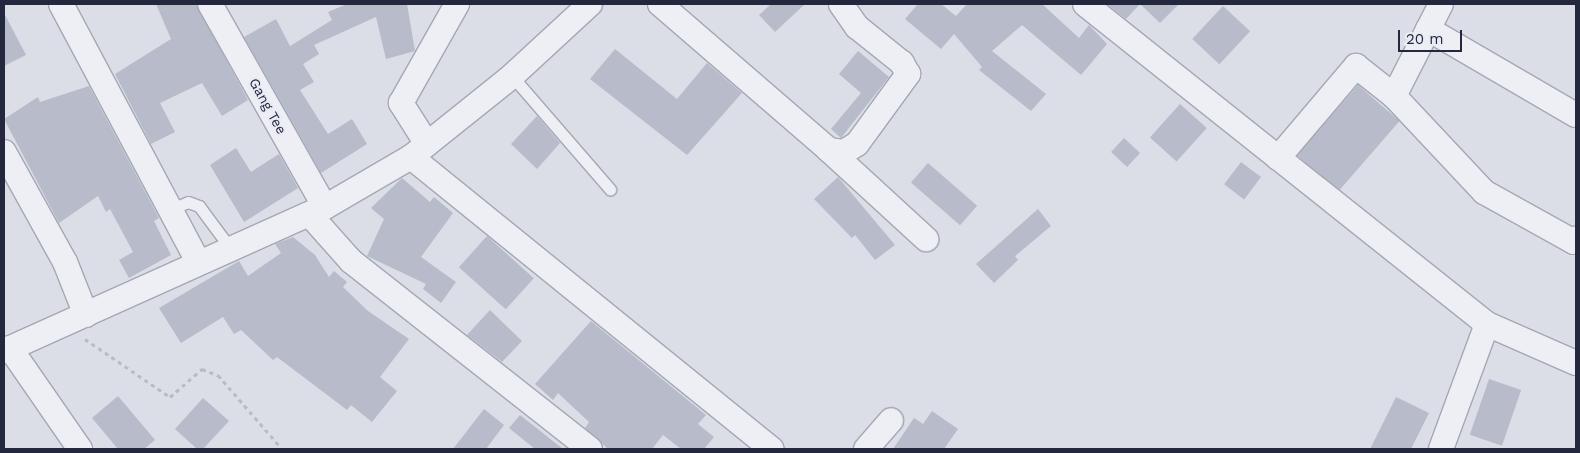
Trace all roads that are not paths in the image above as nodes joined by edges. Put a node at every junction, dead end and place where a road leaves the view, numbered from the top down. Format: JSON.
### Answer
{"nodes":[{"id":1,"x":61,"y":4,"type":"edge"},
{"id":2,"x":210,"y":4,"type":"edge"},
{"id":3,"x":457,"y":4,"type":"edge"},
{"id":4,"x":590,"y":4,"type":"edge"},
{"id":5,"x":660,"y":4,"type":"edge"},
{"id":6,"x":841,"y":4,"type":"edge"},
{"id":7,"x":1085,"y":4,"type":"edge"},
{"id":8,"x":1442,"y":4,"type":"edge"},
{"id":9,"x":1428,"y":29,"type":"junction"},
{"id":10,"x":512,"y":76,"type":"junction"},
{"id":11,"x":1394,"y":96,"type":"junction"},
{"id":12,"x":1576,"y":115,"type":"edge"},
{"id":13,"x":419,"y":150,"type":"junction"},
{"id":14,"x":829,"y":150,"type":"junction"},
{"id":15,"x":4,"y":152,"type":"edge"},
{"id":16,"x":1278,"y":158,"type":"junction"},
{"id":17,"x":610,"y":189,"type":"dead end"},
{"id":18,"x":171,"y":209,"type":"junction"},
{"id":19,"x":317,"y":211,"type":"junction"},
{"id":20,"x":1576,"y":238,"type":"edge"},
{"id":21,"x":926,"y":239,"type":"dead end"},
{"id":22,"x":233,"y":252,"type":"junction"},
{"id":23,"x":199,"y":263,"type":"junction"},
{"id":24,"x":86,"y":315,"type":"junction"},
{"id":25,"x":1486,"y":324,"type":"junction"},
{"id":26,"x":7,"y":349,"type":"edge"},
{"id":27,"x":1576,"y":363,"type":"edge"},
{"id":28,"x":891,"y":420,"type":"dead end"},
{"id":29,"x":80,"y":449,"type":"edge"},
{"id":30,"x":590,"y":449,"type":"edge"},
{"id":31,"x":771,"y":449,"type":"edge"},
{"id":32,"x":866,"y":449,"type":"edge"},
{"id":33,"x":1440,"y":449,"type":"edge"}],
"edges":[{"from":1,"to":18,"type":"street"},
{"from":2,"to":19,"type":"street","name":"Gang Tee"},
{"from":3,"to":13,"type":"street"},
{"from":4,"to":10,"type":"street"},
{"from":5,"to":14,"type":"street"},
{"from":6,"to":14,"type":"street"},
{"from":7,"to":16,"type":"street"},
{"from":8,"to":9,"type":"street"},
{"from":9,"to":11,"type":"street"},
{"from":9,"to":12,"type":"street"},
{"from":10,"to":13,"type":"street"},
{"from":10,"to":17,"type":"lane"},
{"from":11,"to":16,"type":"street"},
{"from":11,"to":20,"type":"street"},
{"from":13,"to":19,"type":"street"},
{"from":13,"to":31,"type":"street"},
{"from":14,"to":21,"type":"street"},
{"from":15,"to":24,"type":"street"},
{"from":16,"to":25,"type":"street"},
{"from":18,"to":22,"type":"lane"},
{"from":18,"to":23,"type":"street"},
{"from":19,"to":22,"type":"street"},
{"from":19,"to":30,"type":"street","name":"Gang Tee"},
{"from":22,"to":23,"type":"street"},
{"from":23,"to":24,"type":"street"},
{"from":24,"to":26,"type":"street"},
{"from":25,"to":27,"type":"street"},
{"from":25,"to":33,"type":"street"},
{"from":26,"to":29,"type":"street"},
{"from":28,"to":32,"type":"street"}]}
